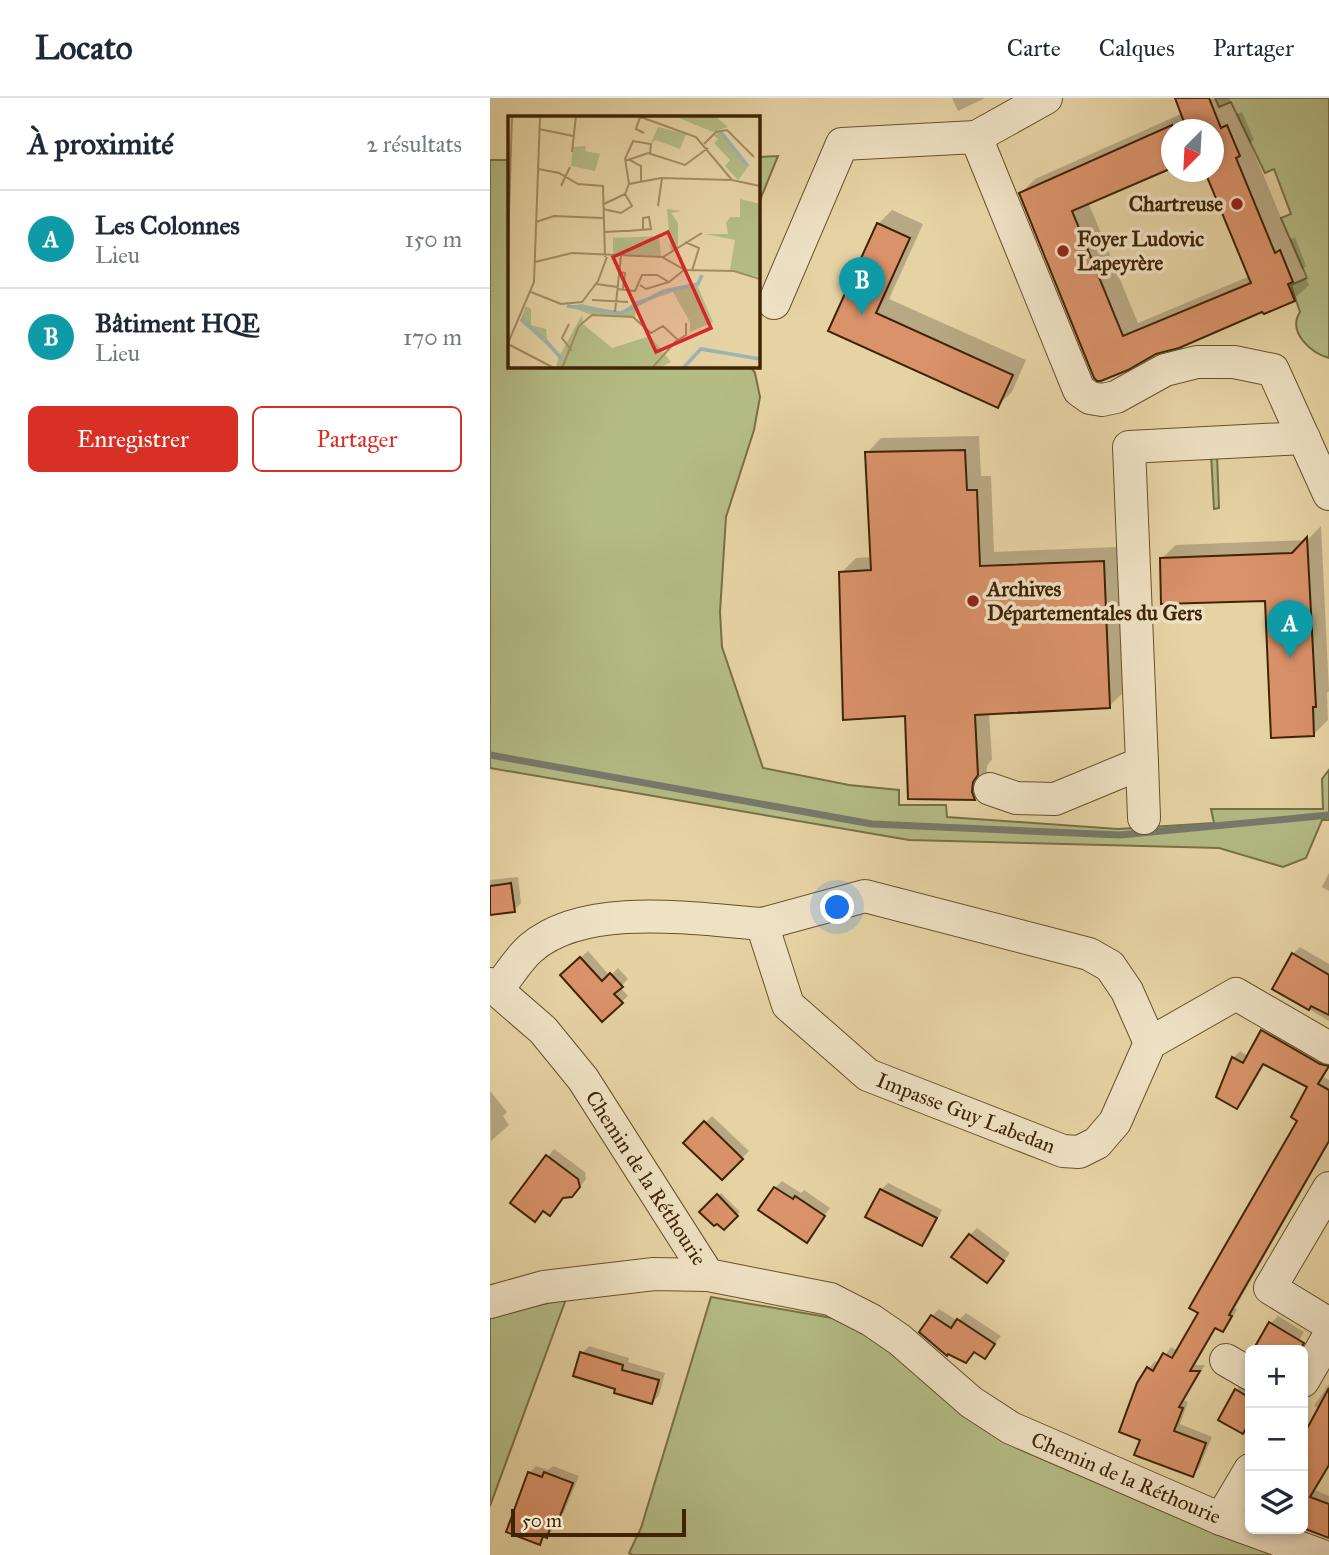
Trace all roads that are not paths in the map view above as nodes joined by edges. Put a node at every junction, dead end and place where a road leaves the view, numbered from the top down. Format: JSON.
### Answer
{"nodes":[{"id":1,"x":1046,"y":98,"type":"edge"},
{"id":2,"x":976,"y":137,"type":"junction"},
{"id":3,"x":774,"y":303,"type":"dead end"},
{"id":4,"x":1304,"y":438,"type":"junction"},
{"id":5,"x":1329,"y":494,"type":"edge"},
{"id":6,"x":1142,"y":763,"type":"junction"},
{"id":7,"x":990,"y":789,"type":"dead end"},
{"id":8,"x":1144,"y":818,"type":"dead end"},
{"id":9,"x":762,"y":924,"type":"junction"},
{"id":10,"x":494,"y":987,"type":"edge"},
{"id":11,"x":1150,"y":1043,"type":"junction"},
{"id":12,"x":1329,"y":1048,"type":"edge"},
{"id":13,"x":1329,"y":1188,"type":"edge"},
{"id":14,"x":708,"y":1275,"type":"junction"},
{"id":15,"x":490,"y":1302,"type":"edge"},
{"id":16,"x":1329,"y":1324,"type":"edge"},
{"id":17,"x":1249,"y":1471,"type":"edge"},
{"id":18,"x":1221,"y":1519,"type":"junction"},
{"id":19,"x":1320,"y":1555,"type":"edge"}],
"edges":[{"from":1,"to":2,"type":"street"},
{"from":2,"to":3,"type":"street"},
{"from":2,"to":4,"type":"street"},
{"from":4,"to":5,"type":"street"},
{"from":4,"to":6,"type":"street"},
{"from":6,"to":7,"type":"street"},
{"from":6,"to":8,"type":"street"},
{"from":9,"to":10,"type":"street"},
{"from":9,"to":11,"type":"street"},
{"from":9,"to":11,"type":"street","name":"Impasse Guy Labedan"},
{"from":10,"to":14,"type":"street","name":"Chemin de la Réthourie"},
{"from":11,"to":12,"type":"street"},
{"from":13,"to":16,"type":"street"},
{"from":14,"to":15,"type":"street"},
{"from":14,"to":18,"type":"street","name":"Chemin de la Réthourie"},
{"from":17,"to":18,"type":"street"},
{"from":18,"to":19,"type":"street","name":"Chemin de la Réthourie"}]}
